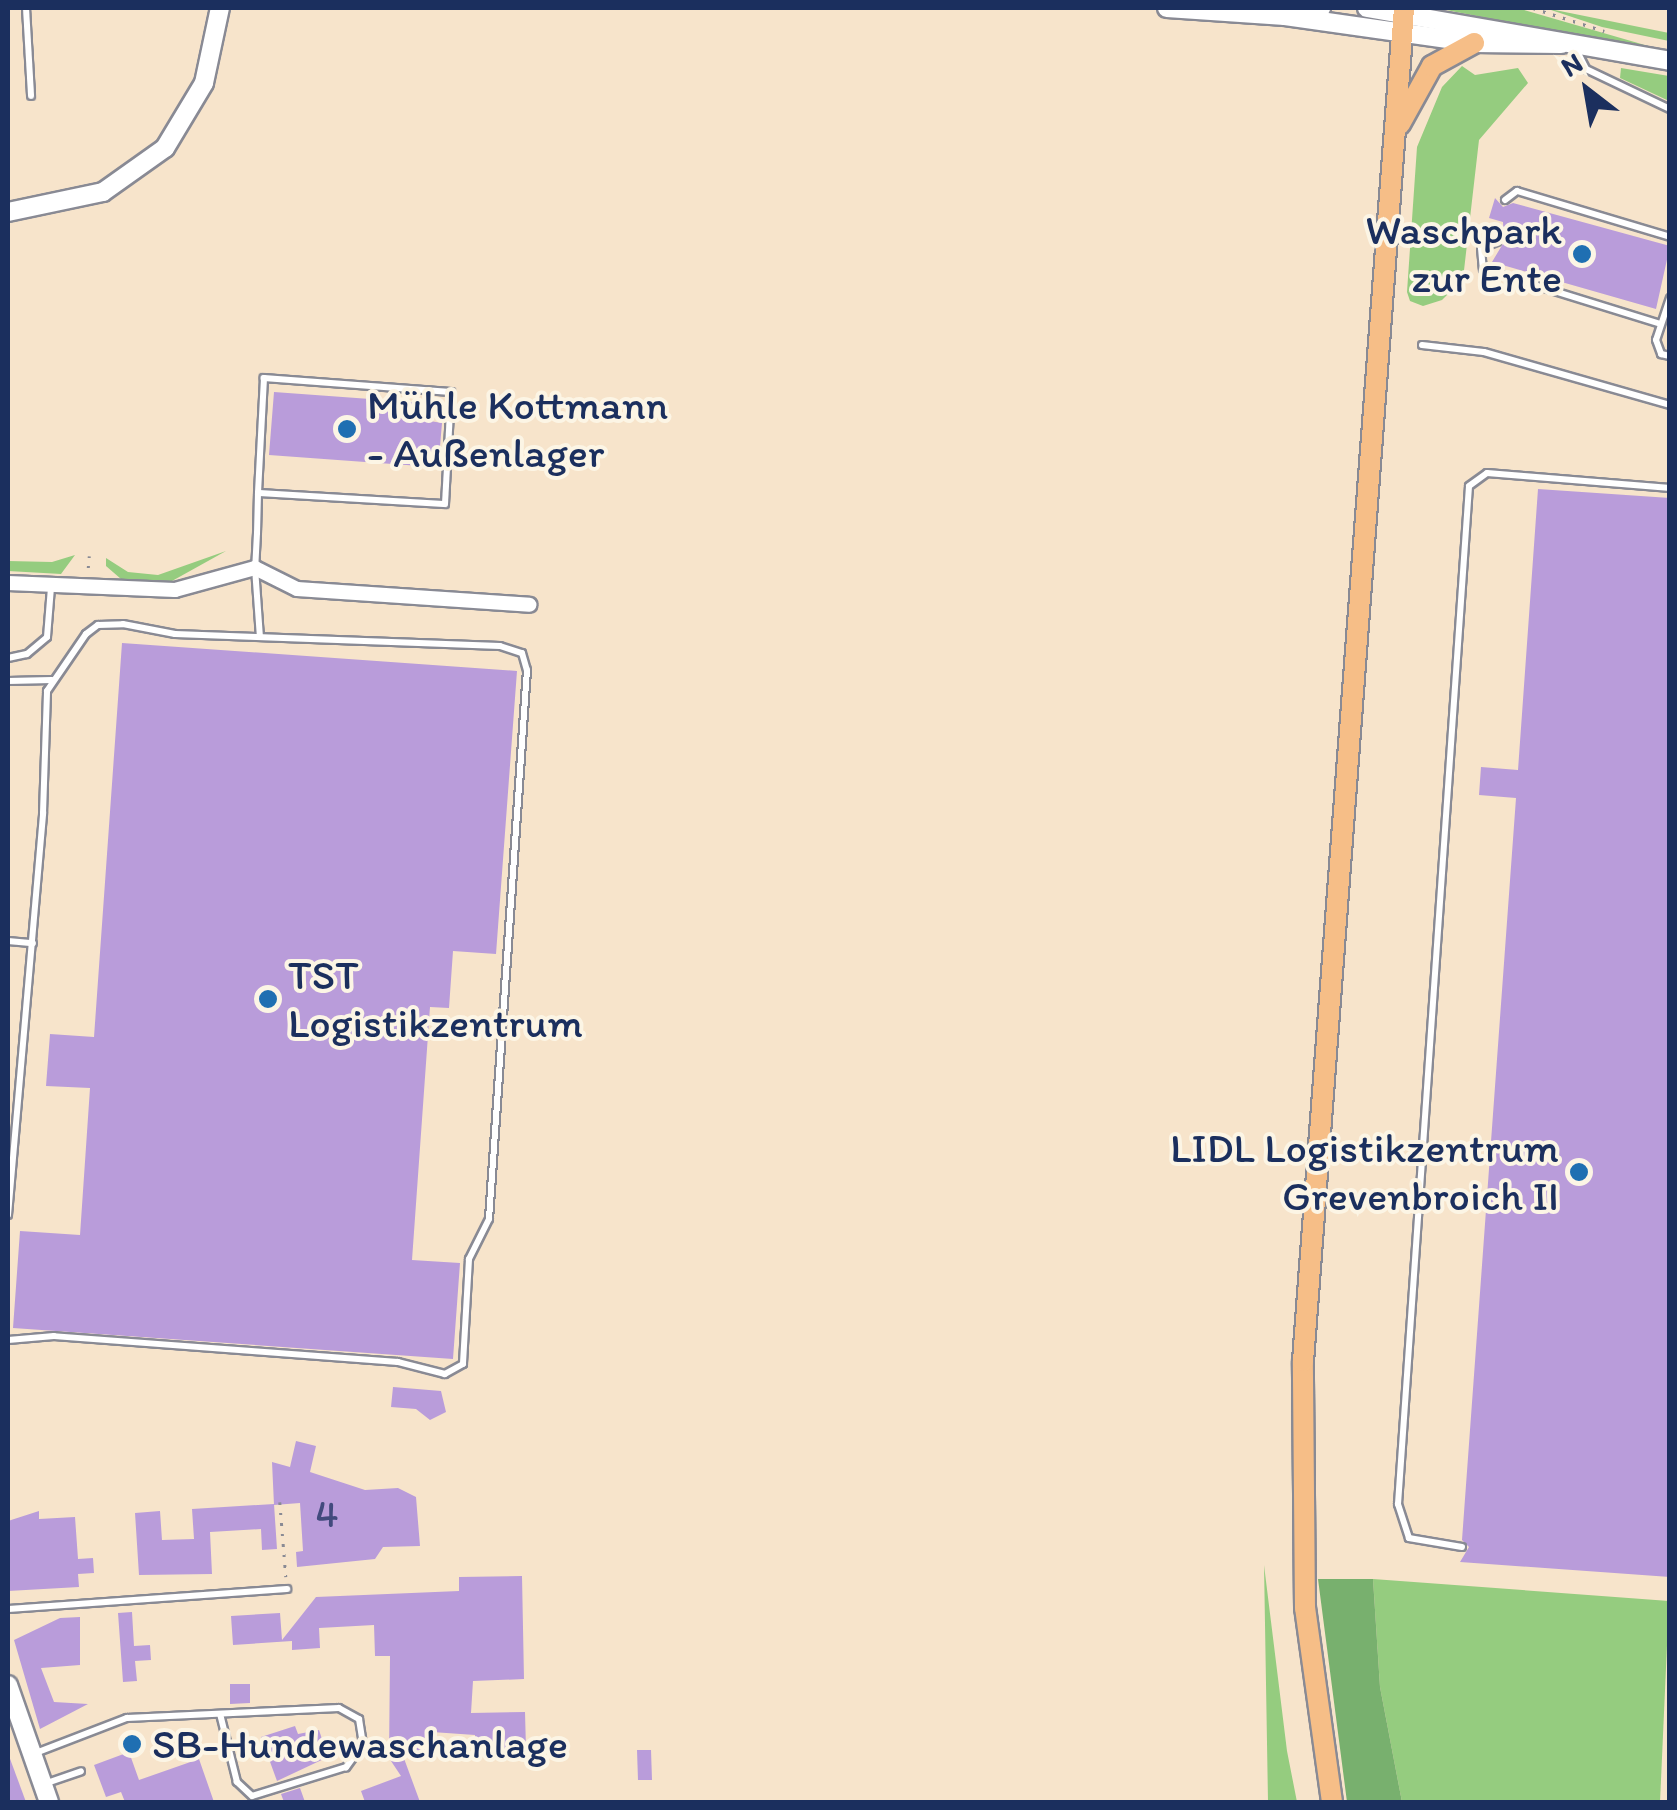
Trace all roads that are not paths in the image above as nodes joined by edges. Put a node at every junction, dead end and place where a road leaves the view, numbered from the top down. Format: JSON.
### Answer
{"nodes":[{"id":1,"x":26,"y":8,"type":"edge"},
{"id":2,"x":220,"y":8,"type":"edge"},
{"id":3,"x":1167,"y":8,"type":"edge"},
{"id":4,"x":1320,"y":8,"type":"edge"},
{"id":5,"x":1367,"y":8,"type":"edge"},
{"id":6,"x":1404,"y":10,"type":"edge"},
{"id":7,"x":1285,"y":16,"type":"junction"},
{"id":8,"x":1402,"y":35,"type":"junction"},
{"id":9,"x":1474,"y":44,"type":"junction"},
{"id":10,"x":1568,"y":45,"type":"junction"},
{"id":11,"x":1670,"y":62,"type":"edge"},
{"id":12,"x":31,"y":96,"type":"dead end"},
{"id":13,"x":1670,"y":109,"type":"edge"},
{"id":14,"x":1393,"y":145,"type":"junction"},
{"id":15,"x":1505,"y":200,"type":"dead end"},
{"id":16,"x":8,"y":212,"type":"edge"},
{"id":17,"x":1670,"y":237,"type":"edge"},
{"id":18,"x":1497,"y":242,"type":"dead end"},
{"id":19,"x":1670,"y":298,"type":"edge"},
{"id":20,"x":1660,"y":324,"type":"junction"},
{"id":21,"x":1422,"y":345,"type":"dead end"},
{"id":22,"x":1670,"y":356,"type":"edge"},
{"id":23,"x":1670,"y":405,"type":"edge"},
{"id":24,"x":1670,"y":488,"type":"edge"},
{"id":25,"x":258,"y":492,"type":"junction"},
{"id":26,"x":256,"y":568,"type":"junction"},
{"id":27,"x":8,"y":583,"type":"edge"},
{"id":28,"x":51,"y":586,"type":"junction"},
{"id":29,"x":530,"y":606,"type":"dead end"},
{"id":30,"x":260,"y":637,"type":"junction"},
{"id":31,"x":8,"y":658,"type":"edge"},
{"id":32,"x":52,"y":680,"type":"junction"},
{"id":33,"x":8,"y":681,"type":"edge"},
{"id":34,"x":8,"y":941,"type":"edge"},
{"id":35,"x":32,"y":942,"type":"junction"},
{"id":36,"x":8,"y":1215,"type":"edge"},
{"id":37,"x":8,"y":1340,"type":"edge"},
{"id":38,"x":1462,"y":1547,"type":"dead end"},
{"id":39,"x":287,"y":1589,"type":"road end"},
{"id":40,"x":8,"y":1609,"type":"edge"},
{"id":41,"x":8,"y":1686,"type":"edge"},
{"id":42,"x":220,"y":1714,"type":"junction"},
{"id":43,"x":32,"y":1754,"type":"junction"},
{"id":44,"x":81,"y":1771,"type":"dead end"},
{"id":45,"x":43,"y":1784,"type":"junction"},
{"id":46,"x":49,"y":1802,"type":"edge"},
{"id":47,"x":1332,"y":1802,"type":"edge"}],
"edges":[{"from":1,"to":12,"type":"lane"},
{"from":2,"to":16,"type":"street"},
{"from":3,"to":7,"type":"street"},
{"from":4,"to":7,"type":"street"},
{"from":5,"to":6,"type":"street"},
{"from":6,"to":8,"type":"main road"},
{"from":6,"to":10,"type":"street"},
{"from":7,"to":8,"type":"street"},
{"from":8,"to":9,"type":"street"},
{"from":8,"to":14,"type":"main road"},
{"from":9,"to":10,"type":"street"},
{"from":9,"to":14,"type":"main road"},
{"from":10,"to":11,"type":"street"},
{"from":10,"to":13,"type":"lane"},
{"from":14,"to":47,"type":"main road"},
{"from":15,"to":17,"type":"lane"},
{"from":18,"to":20,"type":"lane"},
{"from":19,"to":20,"type":"lane"},
{"from":20,"to":22,"type":"lane"},
{"from":21,"to":23,"type":"lane"},
{"from":24,"to":38,"type":"lane"},
{"from":25,"to":25,"type":"lane"},
{"from":25,"to":26,"type":"lane"},
{"from":26,"to":28,"type":"street"},
{"from":26,"to":29,"type":"street"},
{"from":26,"to":30,"type":"lane"},
{"from":27,"to":28,"type":"street"},
{"from":28,"to":31,"type":"lane"},
{"from":30,"to":32,"type":"lane"},
{"from":30,"to":37,"type":"lane"},
{"from":32,"to":33,"type":"lane"},
{"from":32,"to":35,"type":"lane"},
{"from":34,"to":35,"type":"lane"},
{"from":35,"to":36,"type":"lane"},
{"from":39,"to":40,"type":"lane"},
{"from":41,"to":43,"type":"street"},
{"from":42,"to":42,"type":"lane"},
{"from":42,"to":43,"type":"lane"},
{"from":43,"to":45,"type":"street"},
{"from":44,"to":45,"type":"lane"},
{"from":45,"to":46,"type":"street"}]}
